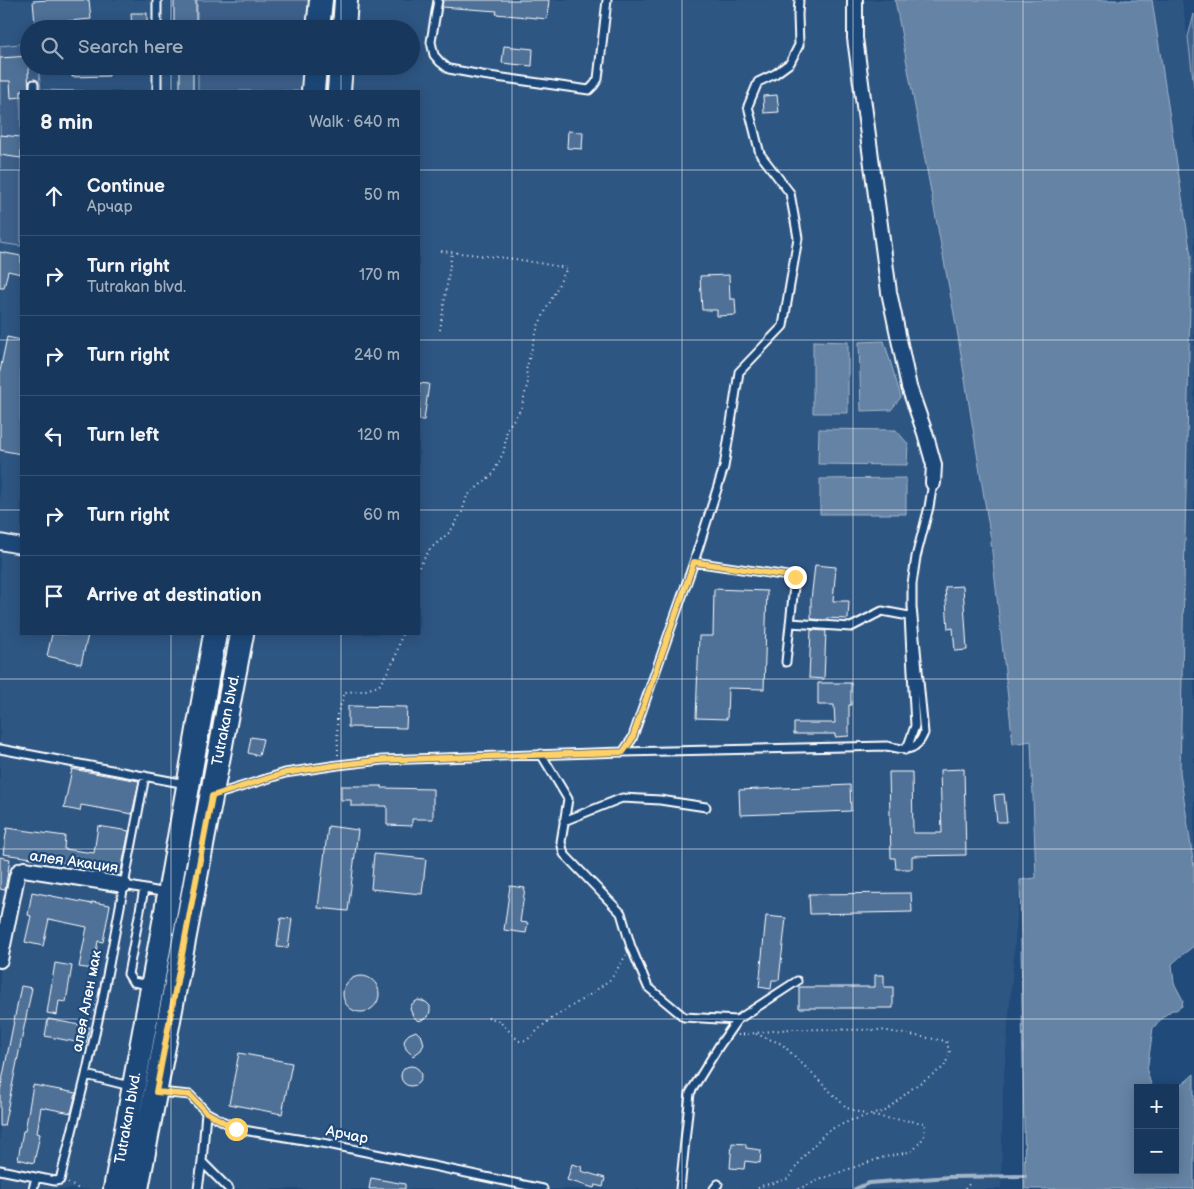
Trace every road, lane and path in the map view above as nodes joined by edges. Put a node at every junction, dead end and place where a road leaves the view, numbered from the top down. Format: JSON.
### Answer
{"nodes":[{"id":1,"x":157,"y":0,"type":"edge"},
{"id":2,"x":321,"y":0,"type":"edge"},
{"id":3,"x":346,"y":0,"type":"edge"},
{"id":4,"x":438,"y":0,"type":"edge"},
{"id":5,"x":607,"y":0,"type":"edge"},
{"id":6,"x":799,"y":0,"type":"edge"},
{"id":7,"x":854,"y":0,"type":"edge"},
{"id":8,"x":157,"y":20,"type":"edge"},
{"id":9,"x":319,"y":20,"type":"edge"},
{"id":10,"x":345,"y":20,"type":"edge"},
{"id":11,"x":157,"y":75,"type":"edge"},
{"id":12,"x":314,"y":75,"type":"edge"},
{"id":13,"x":341,"y":75,"type":"edge"},
{"id":14,"x":157,"y":90,"type":"edge"},
{"id":15,"x":313,"y":90,"type":"edge"},
{"id":16,"x":340,"y":90,"type":"edge"},
{"id":17,"x":441,"y":251,"type":"dead end"},
{"id":18,"x":452,"y":252,"type":"junction"},
{"id":19,"x":440,"y":330,"type":"dead end"},
{"id":20,"x":933,"y":483,"type":"joint"},
{"id":21,"x":0,"y":542,"type":"edge"},
{"id":22,"x":20,"y":546,"type":"edge"},
{"id":23,"x":694,"y":562,"type":"junction"},
{"id":24,"x":420,"y":565,"type":"edge"},
{"id":25,"x":790,"y":623,"type":"junction"},
{"id":26,"x":215,"y":635,"type":"edge"},
{"id":27,"x":242,"y":635,"type":"edge"},
{"id":28,"x":402,"y":635,"type":"edge"},
{"id":29,"x":786,"y":662,"type":"dead end"},
{"id":30,"x":0,"y":749,"type":"edge"},
{"id":31,"x":905,"y":750,"type":"junction"},
{"id":32,"x":623,"y":752,"type":"junction"},
{"id":33,"x":541,"y":754,"type":"junction"},
{"id":34,"x":338,"y":765,"type":"junction"},
{"id":35,"x":145,"y":776,"type":"junction"},
{"id":36,"x":188,"y":784,"type":"junction"},
{"id":37,"x":212,"y":796,"type":"junction"},
{"id":38,"x":706,"y":807,"type":"dead end"},
{"id":39,"x":564,"y":821,"type":"junction"},
{"id":40,"x":124,"y":885,"type":"junction"},
{"id":41,"x":144,"y":889,"type":"junction"},
{"id":42,"x":169,"y":893,"type":"junction"},
{"id":43,"x":631,"y":947,"type":"junction"},
{"id":44,"x":0,"y":960,"type":"edge"},
{"id":45,"x":797,"y":981,"type":"dead end"},
{"id":46,"x":164,"y":988,"type":"junction"},
{"id":47,"x":488,"y":1017,"type":"dead end"},
{"id":48,"x":737,"y":1020,"type":"junction"},
{"id":49,"x":754,"y":1033,"type":"junction"},
{"id":50,"x":726,"y":1036,"type":"junction"},
{"id":51,"x":86,"y":1075,"type":"junction"},
{"id":52,"x":134,"y":1087,"type":"junction"},
{"id":53,"x":156,"y":1092,"type":"junction"},
{"id":54,"x":206,"y":1112,"type":"junction"},
{"id":55,"x":869,"y":1116,"type":"junction"},
{"id":56,"x":202,"y":1162,"type":"junction"},
{"id":57,"x":0,"y":1170,"type":"edge"},
{"id":58,"x":36,"y":1178,"type":"junction"},
{"id":59,"x":60,"y":1180,"type":"junction"},
{"id":60,"x":972,"y":1182,"type":"dead end"},
{"id":61,"x":33,"y":1189,"type":"edge"},
{"id":62,"x":79,"y":1189,"type":"edge"},
{"id":63,"x":115,"y":1189,"type":"edge"},
{"id":64,"x":137,"y":1189,"type":"edge"},
{"id":65,"x":198,"y":1189,"type":"edge"},
{"id":66,"x":229,"y":1189,"type":"edge"},
{"id":67,"x":543,"y":1189,"type":"edge"},
{"id":68,"x":680,"y":1189,"type":"edge"},
{"id":69,"x":757,"y":1189,"type":"edge"},
{"id":70,"x":798,"y":1189,"type":"edge"},
{"id":71,"x":965,"y":1189,"type":"edge"}],
"edges":[{"from":1,"to":8,"type":"lane"},
{"from":2,"to":9,"type":"main road"},
{"from":3,"to":10,"type":"main road"},
{"from":4,"to":5,"type":"lane"},
{"from":6,"to":23,"type":"lane"},
{"from":7,"to":20,"type":"street"},
{"from":11,"to":14,"type":"lane"},
{"from":12,"to":15,"type":"main road"},
{"from":13,"to":16,"type":"main road"},
{"from":17,"to":18,"type":"path"},
{"from":18,"to":19,"type":"path"},
{"from":18,"to":24,"type":"path"},
{"from":20,"to":31,"type":"lane"},
{"from":21,"to":22,"type":"street"},
{"from":23,"to":25,"type":"lane"},
{"from":23,"to":32,"type":"lane"},
{"from":25,"to":29,"type":"lane"},
{"from":25,"to":31,"type":"lane"},
{"from":26,"to":36,"type":"main road","name":"Tutrakan blvd."},
{"from":27,"to":37,"type":"main road","name":"Tutrakan blvd."},
{"from":28,"to":34,"type":"path"},
{"from":30,"to":35,"type":"lane"},
{"from":31,"to":32,"type":"lane"},
{"from":32,"to":33,"type":"lane"},
{"from":33,"to":34,"type":"lane"},
{"from":33,"to":39,"type":"lane"},
{"from":34,"to":37,"type":"lane"},
{"from":35,"to":36,"type":"lane"},
{"from":35,"to":40,"type":"lane","name":"алея Ален мак"},
{"from":36,"to":42,"type":"main road","name":"Tutrakan blvd."},
{"from":37,"to":46,"type":"main road","name":"Tutrakan blvd."},
{"from":38,"to":39,"type":"lane"},
{"from":39,"to":43,"type":"lane"},
{"from":40,"to":41,"type":"lane"},
{"from":40,"to":44,"type":"street","name":"алея Акация"},
{"from":40,"to":51,"type":"lane","name":"алея Ален мак"},
{"from":41,"to":42,"type":"lane"},
{"from":41,"to":46,"type":"lane"},
{"from":42,"to":46,"type":"main road","name":"Tutrakan blvd."},
{"from":43,"to":47,"type":"path"},
{"from":43,"to":48,"type":"lane"},
{"from":45,"to":48,"type":"lane"},
{"from":46,"to":52,"type":"main road","name":"Tutrakan blvd."},
{"from":46,"to":53,"type":"main road","name":"Tutrakan blvd."},
{"from":48,"to":50,"type":"lane"},
{"from":49,"to":50,"type":"path"},
{"from":49,"to":55,"type":"path"},
{"from":49,"to":55,"type":"path"},
{"from":50,"to":68,"type":"lane"},
{"from":51,"to":52,"type":"lane","name":"алея Ален мак"},
{"from":51,"to":59,"type":"lane"},
{"from":52,"to":63,"type":"main road","name":"Tutrakan blvd."},
{"from":53,"to":54,"type":"lane","name":"Арчар"},
{"from":53,"to":64,"type":"main road","name":"Tutrakan blvd."},
{"from":54,"to":56,"type":"lane"},
{"from":54,"to":67,"type":"lane","name":"Арчар"},
{"from":55,"to":69,"type":"path"},
{"from":55,"to":70,"type":"path"},
{"from":56,"to":65,"type":"lane"},
{"from":56,"to":66,"type":"lane"},
{"from":57,"to":58,"type":"lane"},
{"from":58,"to":59,"type":"lane"},
{"from":58,"to":61,"type":"lane"},
{"from":59,"to":62,"type":"path"},
{"from":60,"to":71,"type":"path"}]}
